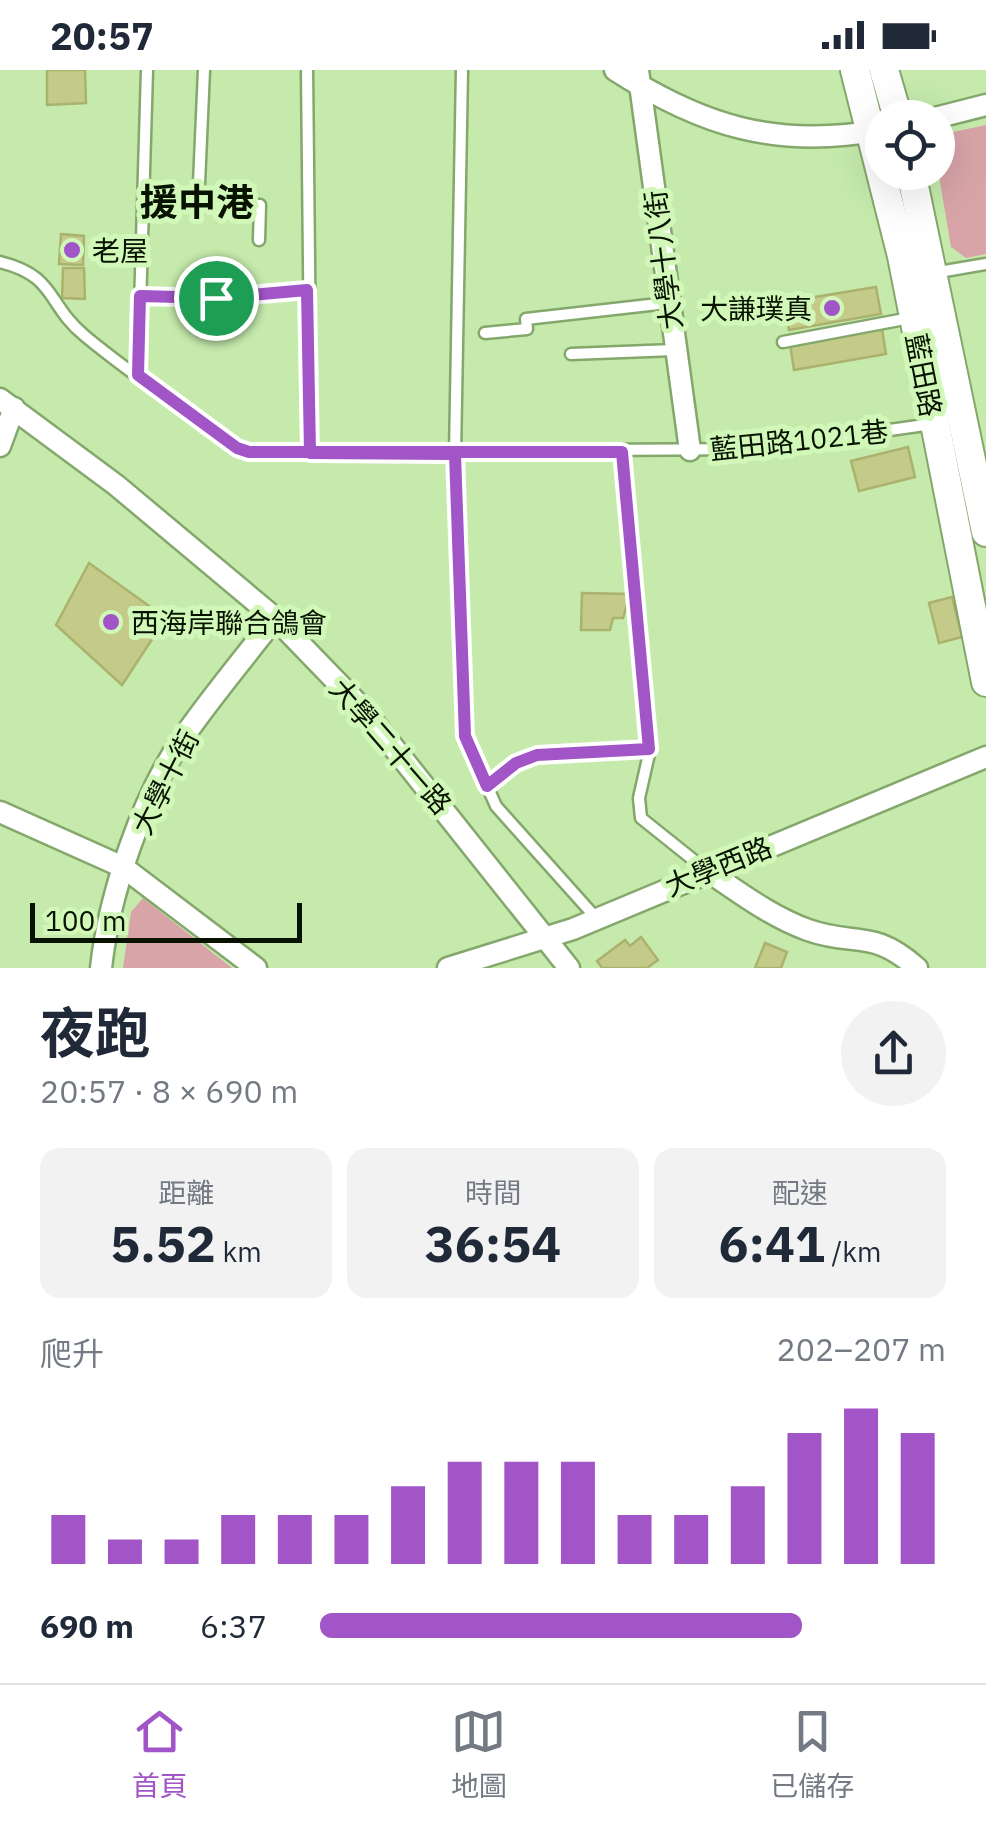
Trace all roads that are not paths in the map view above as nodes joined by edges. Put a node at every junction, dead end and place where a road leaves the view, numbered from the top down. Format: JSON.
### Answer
{"nodes":[{"id":1,"x":147,"y":70,"type":"edge"},
{"id":2,"x":204,"y":70,"type":"edge"},
{"id":3,"x":307,"y":70,"type":"edge"},
{"id":4,"x":462,"y":70,"type":"edge"},
{"id":5,"x":615,"y":70,"type":"edge"},
{"id":6,"x":856,"y":70,"type":"edge"},
{"id":7,"x":884,"y":70,"type":"edge"},
{"id":8,"x":640,"y":79,"type":"edge"},
{"id":9,"x":871,"y":100,"type":"edge"},
{"id":10,"x":884,"y":100,"type":"edge"},
{"id":11,"x":986,"y":105,"type":"edge"},
{"id":12,"x":955,"y":113,"type":"edge"},
{"id":13,"x":865,"y":128,"type":"edge"},
{"id":14,"x":899,"y":190,"type":"edge"},
{"id":15,"x":912,"y":190,"type":"edge"},
{"id":16,"x":259,"y":240,"type":"dead end"},
{"id":17,"x":0,"y":262,"type":"edge"},
{"id":18,"x":986,"y":264,"type":"edge"},
{"id":19,"x":919,"y":275,"type":"junction"},
{"id":20,"x":307,"y":290,"type":"junction"},
{"id":21,"x":140,"y":296,"type":"junction"},
{"id":22,"x":667,"y":303,"type":"junction"},
{"id":23,"x":914,"y":317,"type":"junction"},
{"id":24,"x":485,"y":333,"type":"dead end"},
{"id":25,"x":783,"y":342,"type":"dead end"},
{"id":26,"x":674,"y":350,"type":"junction"},
{"id":27,"x":571,"y":354,"type":"dead end"},
{"id":28,"x":138,"y":375,"type":"junction"},
{"id":29,"x":7,"y":403,"type":"edge"},
{"id":30,"x":962,"y":417,"type":"junction"},
{"id":31,"x":934,"y":424,"type":"junction"},
{"id":32,"x":0,"y":446,"type":"edge"},
{"id":33,"x":690,"y":450,"type":"junction"},
{"id":34,"x":622,"y":452,"type":"junction"},
{"id":35,"x":310,"y":453,"type":"junction"},
{"id":36,"x":455,"y":454,"type":"junction"},
{"id":37,"x":986,"y":532,"type":"edge"},
{"id":38,"x":275,"y":618,"type":"junction"},
{"id":39,"x":986,"y":682,"type":"edge"},
{"id":40,"x":649,"y":749,"type":"junction"},
{"id":41,"x":986,"y":757,"type":"edge"},
{"id":42,"x":487,"y":786,"type":"junction"},
{"id":43,"x":0,"y":812,"type":"edge"},
{"id":44,"x":124,"y":867,"type":"junction"},
{"id":45,"x":706,"y":870,"type":"junction"},
{"id":46,"x":598,"y":920,"type":"junction"},
{"id":47,"x":546,"y":940,"type":"junction"},
{"id":48,"x":102,"y":968,"type":"edge"},
{"id":49,"x":256,"y":968,"type":"edge"},
{"id":50,"x":448,"y":968,"type":"edge"},
{"id":51,"x":569,"y":968,"type":"edge"},
{"id":52,"x":917,"y":968,"type":"edge"}],
"edges":[{"from":1,"to":21,"type":"lane"},
{"from":2,"to":16,"type":"lane"},
{"from":3,"to":20,"type":"lane"},
{"from":4,"to":36,"type":"lane"},
{"from":5,"to":8,"type":"street"},
{"from":6,"to":9,"type":"street","name":"藍田路"},
{"from":7,"to":10,"type":"street","name":"藍田路"},
{"from":8,"to":13,"type":"street"},
{"from":8,"to":22,"type":"street","name":"大學十八街"},
{"from":11,"to":12,"type":"street"},
{"from":14,"to":19,"type":"street","name":"藍田路"},
{"from":15,"to":19,"type":"street","name":"藍田路"},
{"from":17,"to":28,"type":"lane","name":"藍田路1021巷"},
{"from":18,"to":19,"type":"lane"},
{"from":19,"to":23,"type":"street","name":"藍田路"},
{"from":19,"to":30,"type":"street","name":"藍田路"},
{"from":20,"to":21,"type":"lane"},
{"from":20,"to":35,"type":"lane"},
{"from":21,"to":28,"type":"lane"},
{"from":22,"to":24,"type":"lane"},
{"from":22,"to":26,"type":"street","name":"大學十八街"},
{"from":23,"to":25,"type":"lane"},
{"from":23,"to":31,"type":"street","name":"藍田路"},
{"from":26,"to":27,"type":"lane"},
{"from":26,"to":33,"type":"street","name":"大學十八街"},
{"from":28,"to":35,"type":"lane","name":"藍田路1021巷"},
{"from":29,"to":32,"type":"street"},
{"from":29,"to":38,"type":"street","name":"大學二十一路"},
{"from":30,"to":31,"type":"lane","name":"藍田路1021巷"},
{"from":30,"to":37,"type":"street","name":"藍田路"},
{"from":31,"to":33,"type":"lane","name":"藍田路1021巷"},
{"from":31,"to":39,"type":"street","name":"藍田路"},
{"from":33,"to":34,"type":"lane","name":"藍田路1021巷"},
{"from":34,"to":36,"type":"lane","name":"藍田路1021巷"},
{"from":34,"to":40,"type":"lane"},
{"from":35,"to":36,"type":"lane","name":"藍田路1021巷"},
{"from":36,"to":42,"type":"lane"},
{"from":38,"to":44,"type":"street","name":"大學十街"},
{"from":38,"to":47,"type":"street","name":"大學二十一路"},
{"from":40,"to":42,"type":"lane"},
{"from":40,"to":45,"type":"lane"},
{"from":41,"to":45,"type":"street","name":"大學西路"},
{"from":42,"to":46,"type":"lane"},
{"from":43,"to":44,"type":"street"},
{"from":44,"to":48,"type":"street","name":"大學十街"},
{"from":44,"to":49,"type":"street"},
{"from":45,"to":46,"type":"street","name":"大學西路"},
{"from":45,"to":52,"type":"street"},
{"from":46,"to":47,"type":"street","name":"大學西路"},
{"from":47,"to":50,"type":"street","name":"大學西路"},
{"from":47,"to":51,"type":"street","name":"大學二十一路"}]}
